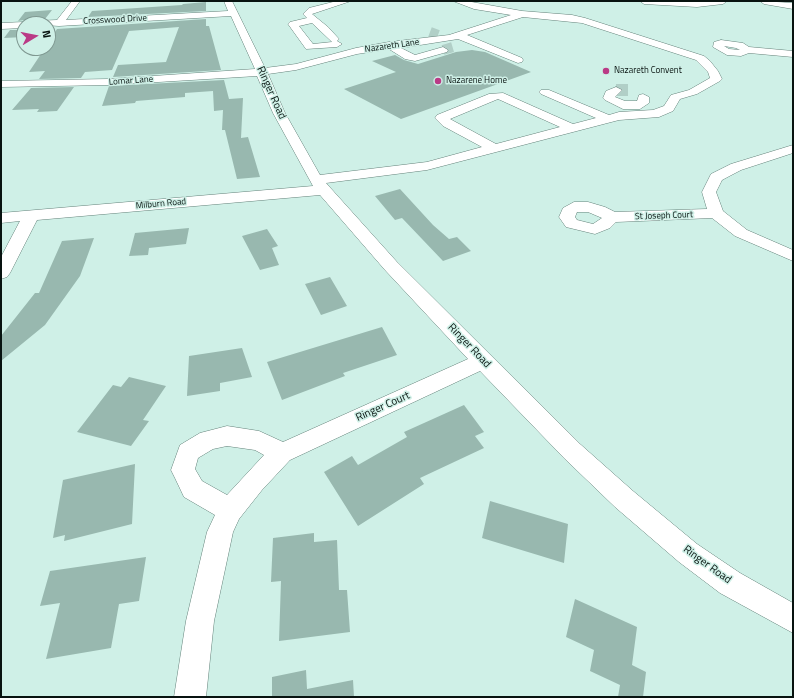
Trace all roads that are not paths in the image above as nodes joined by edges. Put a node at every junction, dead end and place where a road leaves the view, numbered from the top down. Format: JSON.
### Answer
{"nodes":[{"id":1,"x":76,"y":1,"type":"edge"},
{"id":2,"x":347,"y":1,"type":"edge"},
{"id":3,"x":457,"y":1,"type":"edge"},
{"id":4,"x":644,"y":1,"type":"edge"},
{"id":5,"x":723,"y":1,"type":"edge"},
{"id":6,"x":764,"y":1,"type":"edge"},
{"id":7,"x":793,"y":6,"type":"edge"},
{"id":8,"x":232,"y":8,"type":"edge"},
{"id":9,"x":522,"y":14,"type":"junction"},
{"id":10,"x":313,"y":20,"type":"junction"},
{"id":11,"x":56,"y":23,"type":"edge"},
{"id":12,"x":60,"y":23,"type":"junction"},
{"id":13,"x":16,"y":25,"type":"edge"},
{"id":14,"x":1,"y":26,"type":"edge"},
{"id":15,"x":431,"y":34,"type":"junction"},
{"id":16,"x":458,"y":35,"type":"junction"},
{"id":17,"x":338,"y":40,"type":"junction"},
{"id":18,"x":471,"y":41,"type":"junction"},
{"id":19,"x":393,"y":45,"type":"junction"},
{"id":20,"x":342,"y":54,"type":"junction"},
{"id":21,"x":793,"y":54,"type":"edge"},
{"id":22,"x":700,"y":58,"type":"junction"},
{"id":23,"x":518,"y":60,"type":"dead end"},
{"id":24,"x":262,"y":72,"type":"junction"},
{"id":25,"x":1,"y":84,"type":"edge"},
{"id":26,"x":616,"y":90,"type":"dead end"},
{"id":27,"x":632,"y":91,"type":"tunnel mouth"},
{"id":28,"x":545,"y":92,"type":"dead end"},
{"id":29,"x":651,"y":97,"type":"junction"},
{"id":30,"x":675,"y":97,"type":"junction"},
{"id":31,"x":609,"y":120,"type":"junction"},
{"id":32,"x":574,"y":129,"type":"junction"},
{"id":33,"x":495,"y":149,"type":"junction"},
{"id":34,"x":793,"y":149,"type":"edge"},
{"id":35,"x":318,"y":185,"type":"junction"},
{"id":36,"x":716,"y":213,"type":"junction"},
{"id":37,"x":31,"y":216,"type":"junction"},
{"id":38,"x":1,"y":218,"type":"edge"},
{"id":39,"x":612,"y":218,"type":"dead end"},
{"id":40,"x":793,"y":256,"type":"edge"},
{"id":41,"x":1,"y":273,"type":"edge"},
{"id":42,"x":483,"y":361,"type":"junction"},
{"id":43,"x":282,"y":453,"type":"junction"},
{"id":44,"x":230,"y":510,"type":"junction"},
{"id":45,"x":793,"y":619,"type":"edge"},
{"id":46,"x":190,"y":697,"type":"edge"}],
"edges":[{"from":1,"to":12,"type":"street"},
{"from":2,"to":10,"type":"street"},
{"from":3,"to":9,"type":"street"},
{"from":4,"to":5,"type":"street"},
{"from":6,"to":7,"type":"street"},
{"from":8,"to":12,"type":"street","name":"Crosswood Drive"},
{"from":8,"to":24,"type":"street","name":"Ringer Road"},
{"from":9,"to":16,"type":"street","name":"Nazareth Lane"},
{"from":9,"to":22,"type":"street"},
{"from":10,"to":17,"type":"street"},
{"from":10,"to":17,"type":"street"},
{"from":11,"to":12,"type":"street","name":"Crosswood Drive"},
{"from":13,"to":14,"type":"street"},
{"from":15,"to":16,"type":"street","name":"Nazareth Lane"},
{"from":15,"to":19,"type":"street","name":"Nazareth Lane"},
{"from":15,"to":19,"type":"street"},
{"from":16,"to":18,"type":"street"},
{"from":17,"to":20,"type":"street"},
{"from":18,"to":19,"type":"street"},
{"from":18,"to":23,"type":"street"},
{"from":19,"to":20,"type":"street","name":"Nazareth Lane"},
{"from":20,"to":24,"type":"street","name":"Nazareth Lane"},
{"from":21,"to":22,"type":"street"},
{"from":22,"to":30,"type":"street"},
{"from":24,"to":25,"type":"street","name":"Lomar Lane"},
{"from":24,"to":35,"type":"street","name":"Ringer Road"},
{"from":26,"to":29,"type":"street"},
{"from":27,"to":29,"type":"street"},
{"from":28,"to":31,"type":"street"},
{"from":29,"to":30,"type":"street"},
{"from":30,"to":31,"type":"street","name":"Milburn Road"},
{"from":31,"to":32,"type":"street","name":"Milburn Road"},
{"from":32,"to":33,"type":"street","name":"Milburn Road"},
{"from":32,"to":33,"type":"street"},
{"from":33,"to":35,"type":"street","name":"Milburn Road"},
{"from":34,"to":36,"type":"street"},
{"from":35,"to":37,"type":"street","name":"Milburn Road"},
{"from":35,"to":42,"type":"street","name":"Ringer Road"},
{"from":36,"to":39,"type":"street","name":"St Joseph Court"},
{"from":36,"to":40,"type":"street"},
{"from":37,"to":38,"type":"street","name":"Milburn Road"},
{"from":37,"to":41,"type":"street"},
{"from":42,"to":43,"type":"street","name":"Ringer Court"},
{"from":42,"to":45,"type":"street","name":"Ringer Road"},
{"from":43,"to":44,"type":"street","name":"Ringer Court"},
{"from":43,"to":44,"type":"street"},
{"from":44,"to":46,"type":"street","name":"Ringer Court"}]}
